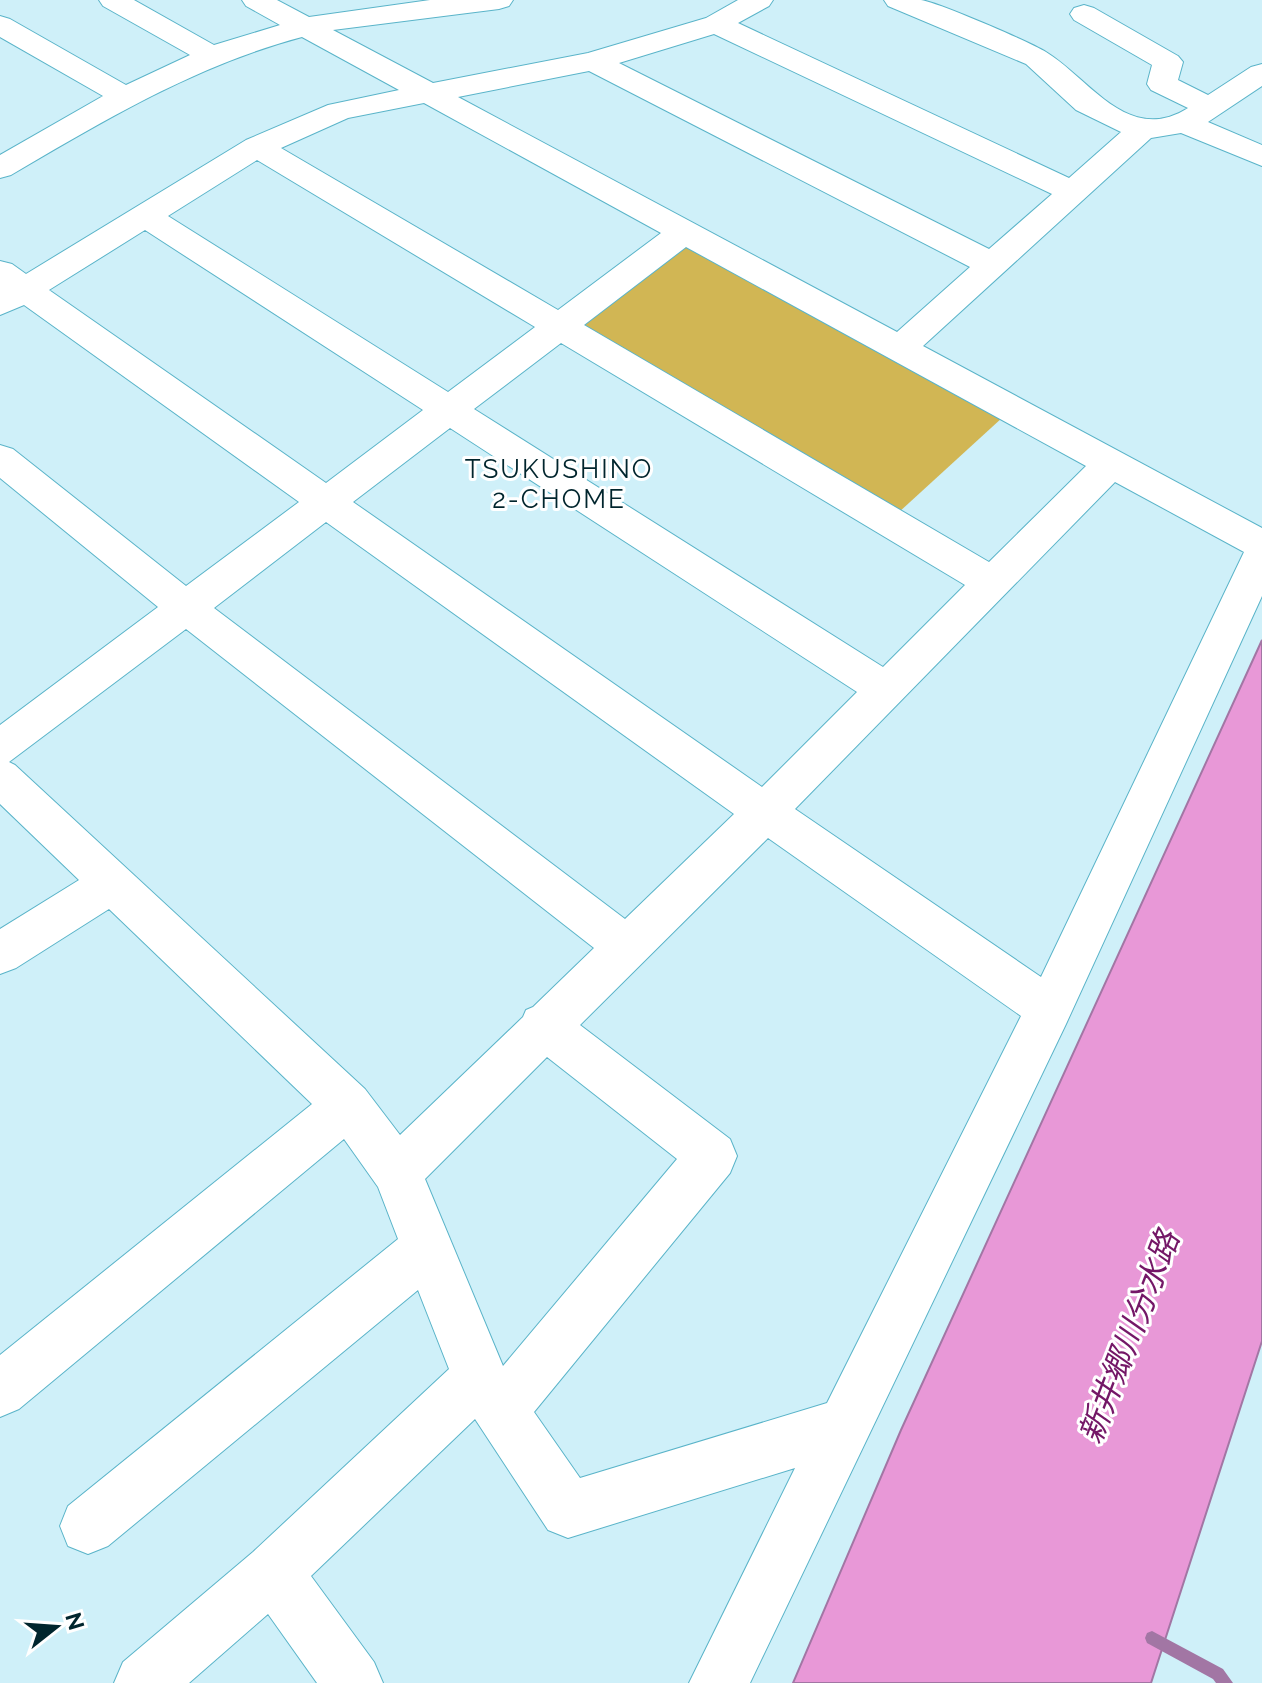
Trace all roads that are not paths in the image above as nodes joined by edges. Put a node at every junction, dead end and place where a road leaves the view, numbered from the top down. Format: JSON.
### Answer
{"nodes":[{"id":1,"x":15,"y":0,"type":"edge"},
{"id":2,"x":113,"y":0,"type":"edge"},
{"id":3,"x":256,"y":0,"type":"edge"},
{"id":4,"x":496,"y":0,"type":"edge"},
{"id":5,"x":759,"y":0,"type":"edge"},
{"id":6,"x":898,"y":0,"type":"edge"},
{"id":7,"x":0,"y":8,"type":"edge"},
{"id":8,"x":716,"y":24,"type":"junction"},
{"id":9,"x":0,"y":25,"type":"edge"},
{"id":10,"x":305,"y":26,"type":"junction"},
{"id":11,"x":1066,"y":29,"type":"edge"},
{"id":12,"x":211,"y":55,"type":"junction"},
{"id":13,"x":593,"y":61,"type":"junction"},
{"id":14,"x":1262,"y":73,"type":"edge"},
{"id":15,"x":426,"y":93,"type":"junction"},
{"id":16,"x":124,"y":96,"type":"junction"},
{"id":17,"x":1198,"y":115,"type":"junction"},
{"id":18,"x":1141,"y":130,"type":"junction"},
{"id":19,"x":257,"y":147,"type":"junction"},
{"id":20,"x":1262,"y":157,"type":"edge"},
{"id":21,"x":0,"y":168,"type":"edge"},
{"id":22,"x":1072,"y":191,"type":"junction"},
{"id":23,"x":146,"y":216,"type":"junction"},
{"id":24,"x":683,"y":233,"type":"junction"},
{"id":25,"x":991,"y":264,"type":"junction"},
{"id":26,"x":9,"y":289,"type":"edge"},
{"id":27,"x":562,"y":325,"type":"junction"},
{"id":28,"x":898,"y":350,"type":"junction"},
{"id":29,"x":449,"y":410,"type":"junction"},
{"id":30,"x":0,"y":458,"type":"edge"},
{"id":31,"x":1110,"y":464,"type":"junction"},
{"id":32,"x":329,"y":501,"type":"junction"},
{"id":33,"x":1262,"y":545,"type":"edge"},
{"id":34,"x":1262,"y":554,"type":"edge"},
{"id":35,"x":993,"y":583,"type":"junction"},
{"id":36,"x":186,"y":608,"type":"junction"},
{"id":37,"x":886,"y":690,"type":"junction"},
{"id":38,"x":0,"y":748,"type":"edge"},
{"id":39,"x":0,"y":777,"type":"edge"},
{"id":40,"x":765,"y":812,"type":"junction"},
{"id":41,"x":114,"y":882,"type":"junction"},
{"id":42,"x":626,"y":946,"type":"junction"},
{"id":43,"x":0,"y":954,"type":"edge"},
{"id":44,"x":1049,"y":1009,"type":"junction"},
{"id":45,"x":543,"y":1025,"type":"junction"},
{"id":46,"x":348,"y":1105,"type":"junction"},
{"id":47,"x":397,"y":1172,"type":"junction"},
{"id":48,"x":427,"y":1249,"type":"junction"},
{"id":49,"x":0,"y":1390,"type":"edge"},
{"id":50,"x":490,"y":1394,"type":"junction"},
{"id":51,"x":843,"y":1426,"type":"junction"},
{"id":52,"x":88,"y":1526,"type":"dead end"},
{"id":53,"x":273,"y":1572,"type":"junction"},
{"id":54,"x":144,"y":1683,"type":"edge"},
{"id":55,"x":353,"y":1683,"type":"edge"},
{"id":56,"x":719,"y":1683,"type":"edge"}],
"edges":[{"from":1,"to":7,"type":"street"},
{"from":2,"to":12,"type":"street"},
{"from":3,"to":10,"type":"street"},
{"from":4,"to":10,"type":"street"},
{"from":5,"to":8,"type":"street"},
{"from":6,"to":11,"type":"street"},
{"from":8,"to":13,"type":"street"},
{"from":8,"to":22,"type":"street"},
{"from":9,"to":16,"type":"street"},
{"from":10,"to":12,"type":"street"},
{"from":10,"to":15,"type":"street"},
{"from":11,"to":17,"type":"street"},
{"from":11,"to":18,"type":"street"},
{"from":12,"to":16,"type":"street"},
{"from":13,"to":15,"type":"street"},
{"from":13,"to":25,"type":"street"},
{"from":14,"to":17,"type":"street"},
{"from":15,"to":19,"type":"street"},
{"from":15,"to":24,"type":"street"},
{"from":16,"to":21,"type":"street"},
{"from":17,"to":18,"type":"street"},
{"from":17,"to":20,"type":"street"},
{"from":18,"to":22,"type":"street"},
{"from":19,"to":23,"type":"street"},
{"from":19,"to":27,"type":"street"},
{"from":22,"to":25,"type":"street"},
{"from":23,"to":26,"type":"street"},
{"from":23,"to":29,"type":"street"},
{"from":24,"to":27,"type":"street"},
{"from":24,"to":28,"type":"street"},
{"from":25,"to":28,"type":"street"},
{"from":26,"to":32,"type":"street"},
{"from":27,"to":29,"type":"street"},
{"from":27,"to":35,"type":"street"},
{"from":28,"to":31,"type":"street"},
{"from":29,"to":32,"type":"street"},
{"from":29,"to":37,"type":"street"},
{"from":30,"to":36,"type":"street"},
{"from":31,"to":33,"type":"street"},
{"from":31,"to":35,"type":"street"},
{"from":32,"to":36,"type":"street"},
{"from":32,"to":40,"type":"street"},
{"from":34,"to":44,"type":"street"},
{"from":35,"to":37,"type":"street"},
{"from":36,"to":38,"type":"street"},
{"from":36,"to":42,"type":"street"},
{"from":37,"to":40,"type":"street"},
{"from":39,"to":41,"type":"street"},
{"from":40,"to":42,"type":"street"},
{"from":40,"to":44,"type":"street"},
{"from":41,"to":43,"type":"street"},
{"from":41,"to":46,"type":"street"},
{"from":42,"to":45,"type":"street"},
{"from":44,"to":51,"type":"street"},
{"from":45,"to":47,"type":"street"},
{"from":45,"to":50,"type":"street"},
{"from":46,"to":47,"type":"street"},
{"from":46,"to":49,"type":"street"},
{"from":47,"to":48,"type":"street"},
{"from":48,"to":50,"type":"street"},
{"from":48,"to":52,"type":"street"},
{"from":50,"to":51,"type":"street"},
{"from":50,"to":53,"type":"street"},
{"from":51,"to":56,"type":"street"},
{"from":53,"to":54,"type":"street"},
{"from":53,"to":55,"type":"street"}]}
